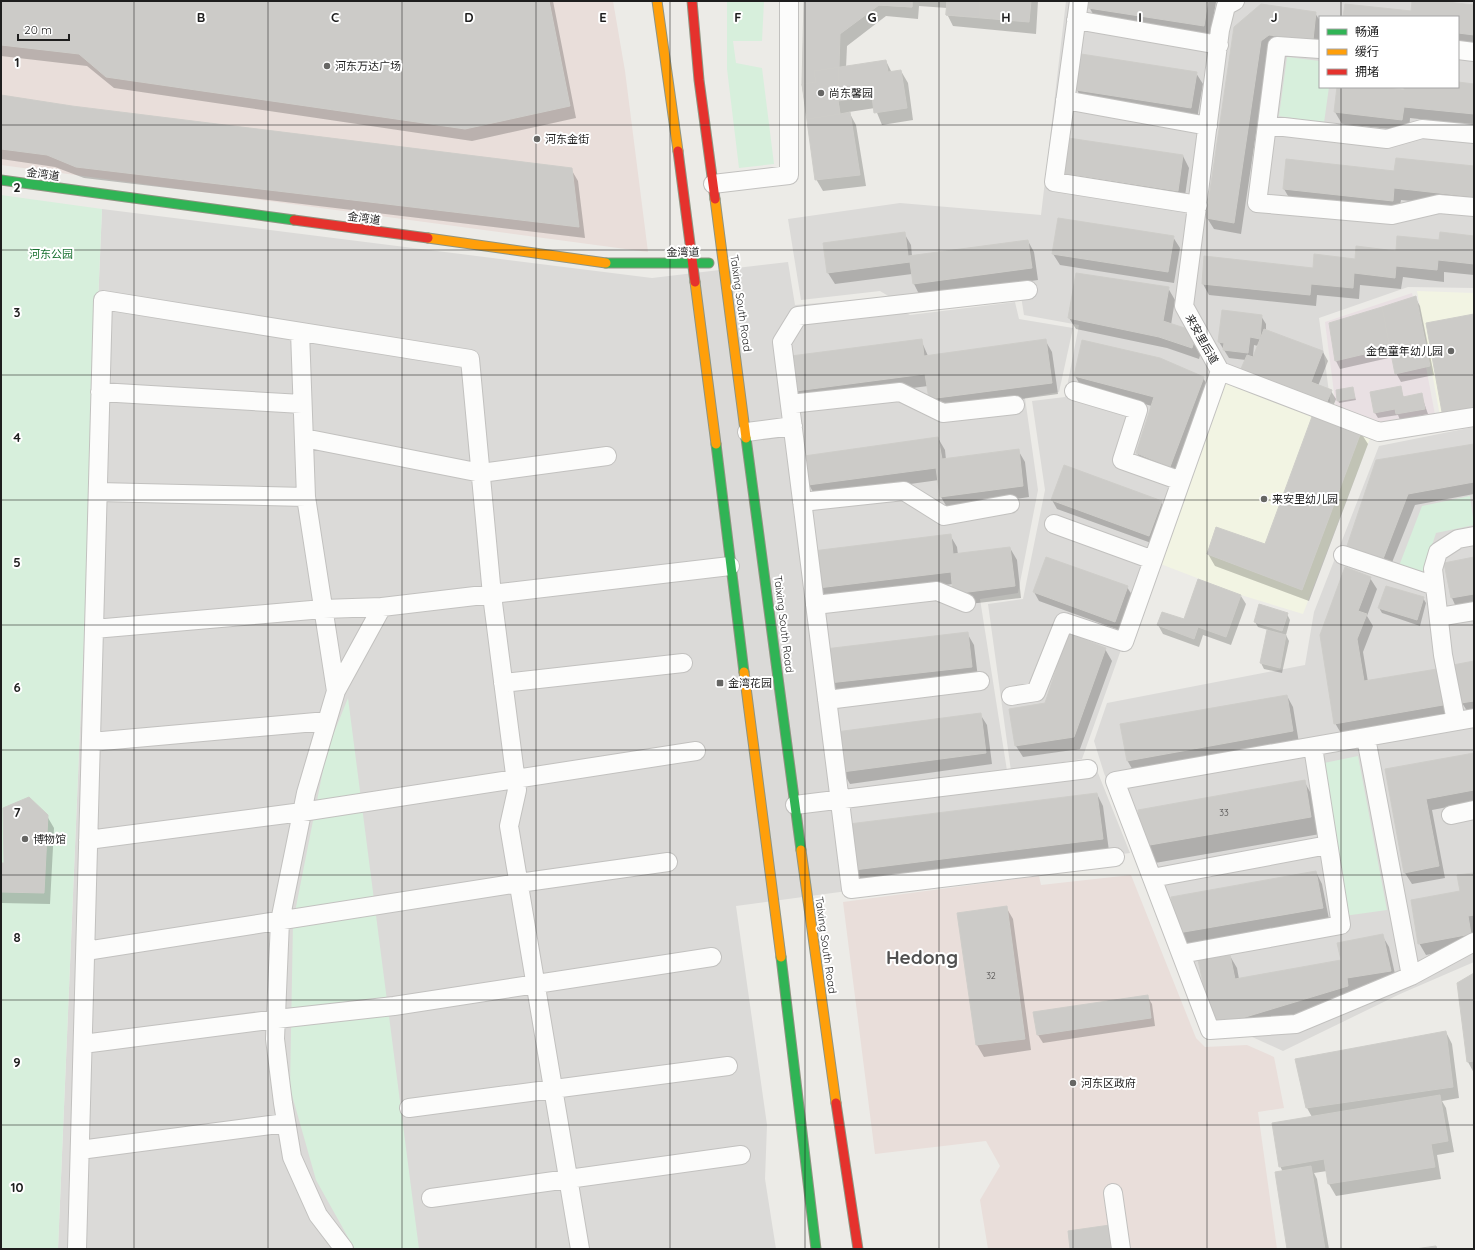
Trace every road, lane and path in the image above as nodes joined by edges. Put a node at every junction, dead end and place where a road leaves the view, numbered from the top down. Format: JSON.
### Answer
{"nodes":[{"id":1,"x":657,"y":1,"type":"edge"},
{"id":2,"x":692,"y":1,"type":"edge"},
{"id":3,"x":789,"y":1,"type":"edge"},
{"id":4,"x":1079,"y":1,"type":"edge"},
{"id":5,"x":1236,"y":1,"type":"edge"},
{"id":6,"x":1076,"y":20,"type":"junction"},
{"id":7,"x":1219,"y":44,"type":"junction"},
{"id":8,"x":1319,"y":49,"type":"edge"},
{"id":9,"x":1459,"y":50,"type":"edge"},
{"id":10,"x":1474,"y":52,"type":"edge"},
{"id":11,"x":1065,"y":100,"type":"junction"},
{"id":12,"x":1267,"y":125,"type":"junction"},
{"id":13,"x":1208,"y":126,"type":"junction"},
{"id":14,"x":1474,"y":134,"type":"edge"},
{"id":15,"x":1,"y":180,"type":"edge"},
{"id":16,"x":713,"y":184,"type":"junction"},
{"id":17,"x":1198,"y":205,"type":"junction"},
{"id":18,"x":1474,"y":207,"type":"edge"},
{"id":19,"x":724,"y":262,"type":"junction"},
{"id":20,"x":693,"y":265,"type":"junction"},
{"id":21,"x":1028,"y":290,"type":"dead end"},
{"id":22,"x":300,"y":332,"type":"junction"},
{"id":23,"x":1220,"y":371,"type":"junction"},
{"id":24,"x":100,"y":392,"type":"junction"},
{"id":25,"x":1074,"y":392,"type":"dead end"},
{"id":26,"x":302,"y":404,"type":"junction"},
{"id":27,"x":790,"y":404,"type":"junction"},
{"id":28,"x":1015,"y":405,"type":"dead end"},
{"id":29,"x":1474,"y":417,"type":"edge"},
{"id":30,"x":793,"y":426,"type":"junction"},
{"id":31,"x":747,"y":432,"type":"junction"},
{"id":32,"x":304,"y":438,"type":"junction"},
{"id":33,"x":607,"y":456,"type":"dead end"},
{"id":34,"x":481,"y":473,"type":"junction"},
{"id":35,"x":1181,"y":481,"type":"junction"},
{"id":36,"x":98,"y":492,"type":"junction"},
{"id":37,"x":306,"y":496,"type":"junction"},
{"id":38,"x":802,"y":502,"type":"junction"},
{"id":39,"x":1010,"y":504,"type":"dead end"},
{"id":40,"x":1054,"y":524,"type":"dead end"},
{"id":41,"x":1474,"y":536,"type":"edge"},
{"id":42,"x":1343,"y":555,"type":"dead end"},
{"id":43,"x":1153,"y":560,"type":"junction"},
{"id":44,"x":730,"y":566,"type":"junction"},
{"id":45,"x":1435,"y":586,"type":"junction"},
{"id":46,"x":492,"y":595,"type":"junction"},
{"id":47,"x":966,"y":603,"type":"dead end"},
{"id":48,"x":815,"y":605,"type":"junction"},
{"id":49,"x":382,"y":607,"type":"junction"},
{"id":50,"x":324,"y":609,"type":"junction"},
{"id":51,"x":1474,"y":611,"type":"edge"},
{"id":52,"x":1438,"y":617,"type":"junction"},
{"id":53,"x":94,"y":629,"type":"junction"},
{"id":54,"x":683,"y":663,"type":"dead end"},
{"id":55,"x":980,"y":681,"type":"dead end"},
{"id":56,"x":503,"y":683,"type":"junction"},
{"id":57,"x":336,"y":691,"type":"junction"},
{"id":58,"x":1011,"y":696,"type":"dead end"},
{"id":59,"x":827,"y":700,"type":"junction"},
{"id":60,"x":1474,"y":718,"type":"edge"},
{"id":61,"x":327,"y":721,"type":"junction"},
{"id":62,"x":1456,"y":721,"type":"junction"},
{"id":63,"x":1366,"y":738,"type":"junction"},
{"id":64,"x":91,"y":742,"type":"junction"},
{"id":65,"x":1313,"y":747,"type":"junction"},
{"id":66,"x":696,"y":751,"type":"dead end"},
{"id":67,"x":1088,"y":769,"type":"dead end"},
{"id":68,"x":515,"y":778,"type":"junction"},
{"id":69,"x":840,"y":799,"type":"junction"},
{"id":70,"x":795,"y":805,"type":"junction"},
{"id":71,"x":1474,"y":810,"type":"edge"},
{"id":72,"x":302,"y":812,"type":"junction"},
{"id":73,"x":1451,"y":815,"type":"dead end"},
{"id":74,"x":88,"y":840,"type":"junction"},
{"id":75,"x":1328,"y":845,"type":"junction"},
{"id":76,"x":1115,"y":857,"type":"dead end"},
{"id":77,"x":668,"y":862,"type":"dead end"},
{"id":78,"x":1152,"y":878,"type":"junction"},
{"id":79,"x":519,"y":883,"type":"junction"},
{"id":80,"x":280,"y":921,"type":"junction"},
{"id":81,"x":1474,"y":942,"type":"edge"},
{"id":82,"x":86,"y":951,"type":"junction"},
{"id":83,"x":1181,"y":954,"type":"junction"},
{"id":84,"x":712,"y":957,"type":"dead end"},
{"id":85,"x":1411,"y":976,"type":"junction"},
{"id":86,"x":536,"y":984,"type":"junction"},
{"id":87,"x":276,"y":1018,"type":"junction"},
{"id":88,"x":83,"y":1044,"type":"junction"},
{"id":89,"x":728,"y":1066,"type":"dead end"},
{"id":90,"x":553,"y":1089,"type":"junction"},
{"id":91,"x":409,"y":1108,"type":"dead end"},
{"id":92,"x":286,"y":1123,"type":"junction"},
{"id":93,"x":80,"y":1150,"type":"junction"},
{"id":94,"x":741,"y":1155,"type":"dead end"},
{"id":95,"x":568,"y":1179,"type":"junction"},
{"id":96,"x":1113,"y":1193,"type":"dead end"},
{"id":97,"x":432,"y":1198,"type":"dead end"},
{"id":98,"x":78,"y":1249,"type":"edge"},
{"id":99,"x":344,"y":1249,"type":"edge"},
{"id":100,"x":580,"y":1249,"type":"edge"},
{"id":101,"x":816,"y":1249,"type":"edge"},
{"id":102,"x":858,"y":1249,"type":"edge"},
{"id":103,"x":1121,"y":1249,"type":"edge"}],
"edges":[{"from":1,"to":20,"type":"main road"},
{"from":2,"to":16,"type":"main road","name":"Taixing South Road"},
{"from":3,"to":16,"type":"street"},
{"from":4,"to":6,"type":"street"},
{"from":5,"to":7,"type":"street","name":"来安里后道"},
{"from":6,"to":7,"type":"street"},
{"from":6,"to":11,"type":"street"},
{"from":7,"to":13,"type":"street","name":"来安里后道"},
{"from":8,"to":12,"type":"street"},
{"from":9,"to":10,"type":"street"},
{"from":11,"to":13,"type":"street"},
{"from":11,"to":17,"type":"street"},
{"from":12,"to":14,"type":"street"},
{"from":12,"to":18,"type":"street"},
{"from":13,"to":17,"type":"street","name":"来安里后道"},
{"from":15,"to":20,"type":"main road","name":"金湾道"},
{"from":16,"to":19,"type":"main road","name":"Taixing South Road"},
{"from":17,"to":23,"type":"street","name":"来安里后道"},
{"from":19,"to":20,"type":"main road","name":"金湾道"},
{"from":19,"to":31,"type":"main road","name":"Taixing South Road"},
{"from":20,"to":44,"type":"main road"},
{"from":21,"to":27,"type":"street"},
{"from":22,"to":24,"type":"street"},
{"from":22,"to":26,"type":"street"},
{"from":22,"to":34,"type":"street"},
{"from":23,"to":29,"type":"street","name":"来安里后道"},
{"from":23,"to":35,"type":"street"},
{"from":24,"to":26,"type":"street"},
{"from":24,"to":36,"type":"street"},
{"from":25,"to":35,"type":"street"},
{"from":26,"to":32,"type":"street"},
{"from":27,"to":28,"type":"street"},
{"from":27,"to":30,"type":"street"},
{"from":30,"to":31,"type":"street"},
{"from":30,"to":38,"type":"street"},
{"from":31,"to":70,"type":"main road","name":"Taixing South Road"},
{"from":32,"to":34,"type":"street"},
{"from":32,"to":37,"type":"street"},
{"from":33,"to":34,"type":"street"},
{"from":34,"to":46,"type":"street"},
{"from":35,"to":43,"type":"street"},
{"from":36,"to":37,"type":"street"},
{"from":36,"to":53,"type":"street"},
{"from":37,"to":50,"type":"street"},
{"from":38,"to":39,"type":"street"},
{"from":38,"to":48,"type":"street"},
{"from":40,"to":43,"type":"street"},
{"from":41,"to":45,"type":"street"},
{"from":42,"to":45,"type":"street"},
{"from":43,"to":58,"type":"street"},
{"from":44,"to":46,"type":"street"},
{"from":44,"to":101,"type":"main road"},
{"from":45,"to":52,"type":"street"},
{"from":46,"to":49,"type":"street"},
{"from":46,"to":56,"type":"street"},
{"from":47,"to":48,"type":"street"},
{"from":48,"to":59,"type":"street"},
{"from":49,"to":50,"type":"street"},
{"from":49,"to":57,"type":"street"},
{"from":50,"to":53,"type":"street"},
{"from":50,"to":57,"type":"street"},
{"from":51,"to":52,"type":"street"},
{"from":52,"to":62,"type":"street"},
{"from":53,"to":64,"type":"street"},
{"from":54,"to":56,"type":"street"},
{"from":55,"to":59,"type":"street"},
{"from":56,"to":68,"type":"street"},
{"from":57,"to":61,"type":"street"},
{"from":59,"to":69,"type":"street"},
{"from":60,"to":62,"type":"street"},
{"from":61,"to":64,"type":"street"},
{"from":61,"to":72,"type":"street"},
{"from":62,"to":63,"type":"street"},
{"from":63,"to":65,"type":"street"},
{"from":63,"to":85,"type":"street"},
{"from":64,"to":74,"type":"street"},
{"from":65,"to":75,"type":"street"},
{"from":65,"to":78,"type":"street"},
{"from":66,"to":68,"type":"street"},
{"from":67,"to":69,"type":"street"},
{"from":68,"to":72,"type":"street"},
{"from":68,"to":79,"type":"street"},
{"from":69,"to":70,"type":"street"},
{"from":69,"to":76,"type":"street"},
{"from":70,"to":102,"type":"main road","name":"Taixing South Road"},
{"from":71,"to":73,"type":"street"},
{"from":72,"to":74,"type":"street"},
{"from":72,"to":80,"type":"street"},
{"from":74,"to":82,"type":"street"},
{"from":75,"to":78,"type":"street"},
{"from":75,"to":83,"type":"street"},
{"from":77,"to":79,"type":"street"},
{"from":78,"to":83,"type":"street"},
{"from":79,"to":80,"type":"street"},
{"from":79,"to":86,"type":"street"},
{"from":80,"to":82,"type":"street"},
{"from":80,"to":87,"type":"street"},
{"from":81,"to":85,"type":"street"},
{"from":82,"to":88,"type":"street"},
{"from":83,"to":85,"type":"street"},
{"from":84,"to":86,"type":"street"},
{"from":86,"to":87,"type":"street"},
{"from":86,"to":90,"type":"street"},
{"from":87,"to":88,"type":"street"},
{"from":87,"to":92,"type":"street"},
{"from":88,"to":93,"type":"street"},
{"from":89,"to":90,"type":"street"},
{"from":90,"to":91,"type":"street"},
{"from":90,"to":95,"type":"street"},
{"from":92,"to":93,"type":"street"},
{"from":92,"to":99,"type":"street"},
{"from":93,"to":98,"type":"street"},
{"from":94,"to":95,"type":"street"},
{"from":95,"to":97,"type":"street"},
{"from":95,"to":100,"type":"street"},
{"from":96,"to":103,"type":"street"}]}
